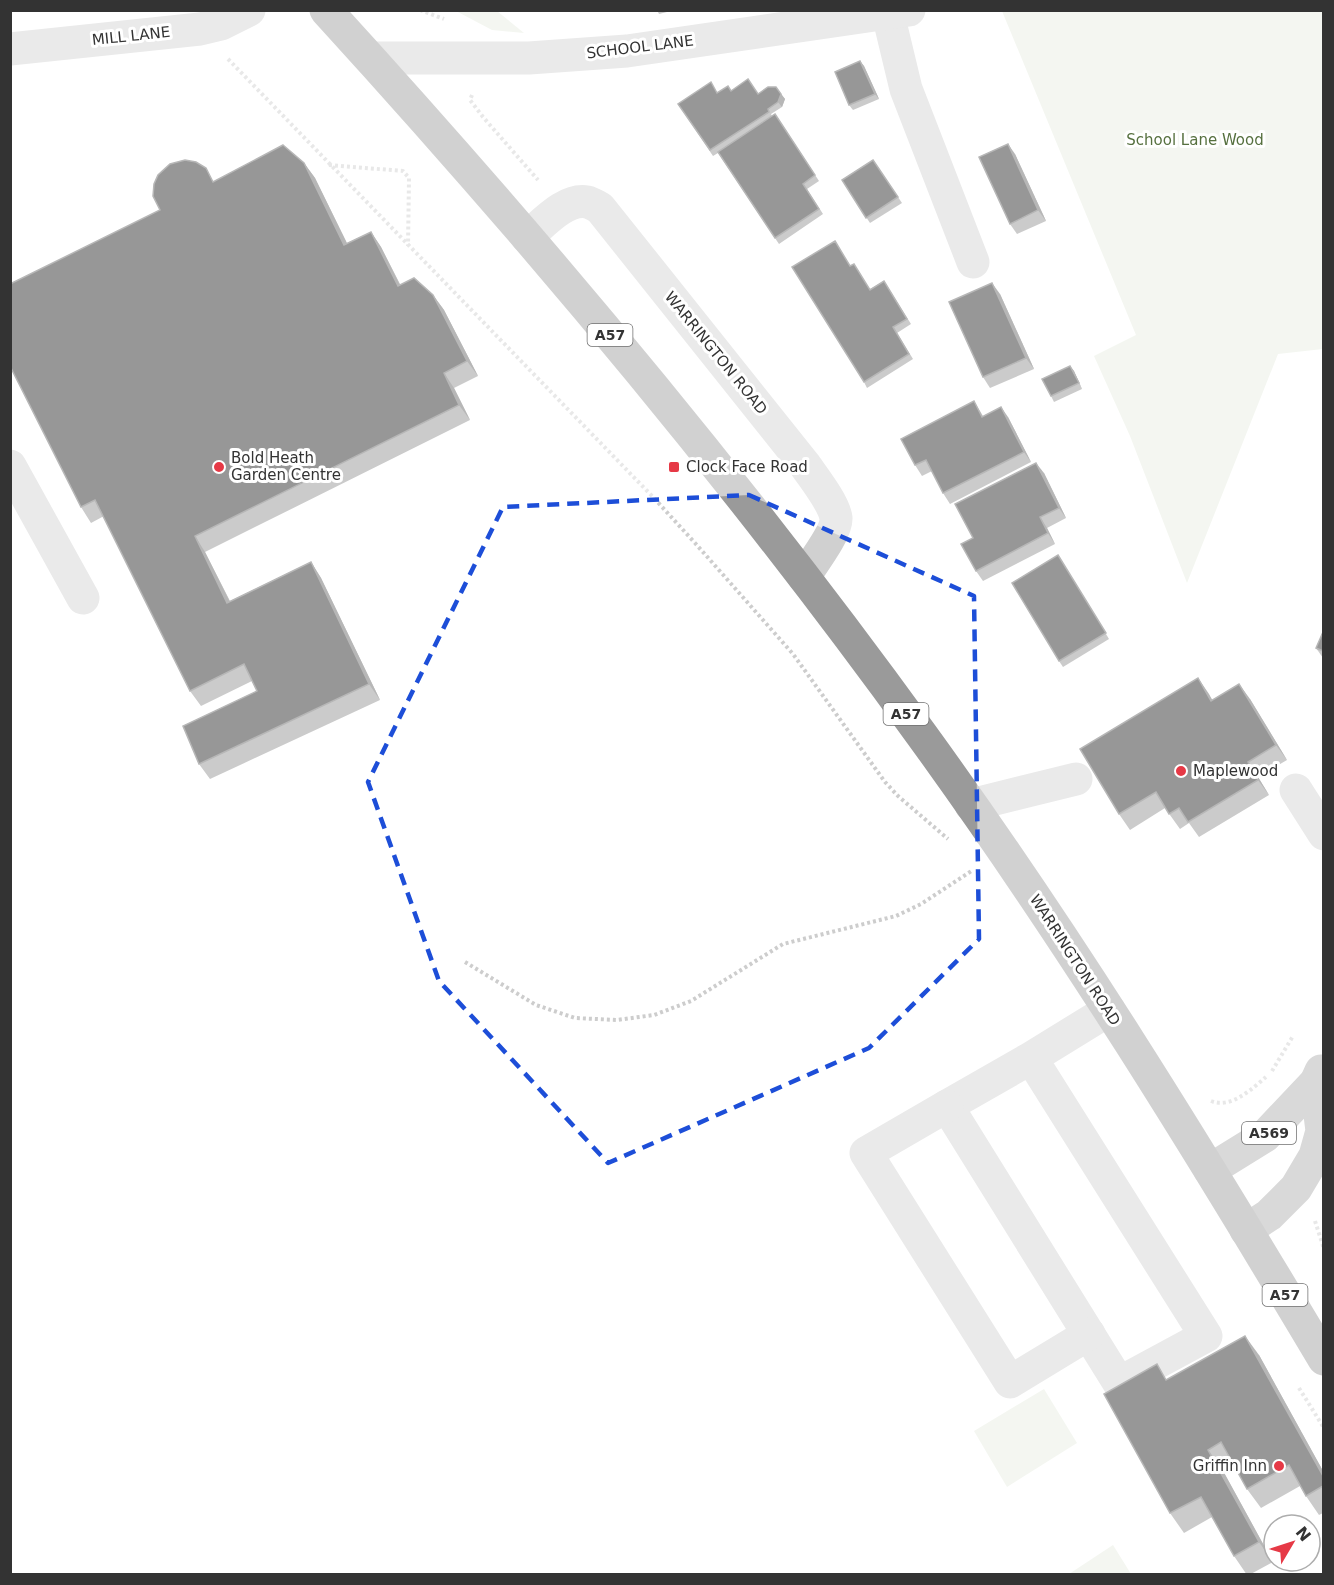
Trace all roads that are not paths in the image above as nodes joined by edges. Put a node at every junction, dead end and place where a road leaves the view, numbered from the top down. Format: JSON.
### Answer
{"nodes":[{"id":1,"x":249,"y":10,"type":"edge"},
{"id":2,"x":326,"y":10,"type":"edge"},
{"id":3,"x":898,"y":12,"type":"edge"},
{"id":4,"x":10,"y":49,"type":"edge"},
{"id":5,"x":370,"y":58,"type":"junction"},
{"id":6,"x":527,"y":237,"type":"junction"},
{"id":7,"x":973,"y":262,"type":"dead end"},
{"id":8,"x":10,"y":466,"type":"edge"},
{"id":9,"x":804,"y":577,"type":"junction"},
{"id":10,"x":83,"y":598,"type":"dead end"},
{"id":11,"x":1076,"y":779,"type":"dead end"},
{"id":12,"x":1296,"y":790,"type":"dead end"},
{"id":13,"x":971,"y":805,"type":"junction"},
{"id":14,"x":1323,"y":834,"type":"edge"},
{"id":15,"x":1109,"y":1010,"type":"junction"},
{"id":16,"x":1031,"y":1058,"type":"junction"},
{"id":17,"x":1320,"y":1074,"type":"edge"},
{"id":18,"x":947,"y":1106,"type":"junction"},
{"id":19,"x":1210,"y":1170,"type":"junction"},
{"id":20,"x":1246,"y":1230,"type":"junction"},
{"id":21,"x":1089,"y":1334,"type":"junction"},
{"id":22,"x":1323,"y":1359,"type":"edge"}],
"edges":[{"from":1,"to":4,"type":"street","name":"MILL LANE"},
{"from":2,"to":5,"type":"highway","name":"WARRINGTON ROAD","number":"A57"},
{"from":3,"to":5,"type":"street","name":"SCHOOL LANE"},
{"from":3,"to":7,"type":"street"},
{"from":5,"to":6,"type":"highway","name":"WARRINGTON ROAD","number":"A57"},
{"from":6,"to":9,"type":"highway","name":"WARRINGTON ROAD","number":"A57"},
{"from":6,"to":9,"type":"street","name":"WARRINGTON ROAD"},
{"from":8,"to":10,"type":"street"},
{"from":9,"to":13,"type":"highway","name":"WARRINGTON ROAD","number":"A57"},
{"from":11,"to":13,"type":"street"},
{"from":12,"to":14,"type":"street"},
{"from":13,"to":15,"type":"highway","name":"WARRINGTON ROAD","number":"A57"},
{"from":15,"to":16,"type":"street"},
{"from":15,"to":19,"type":"highway","name":"WARRINGTON ROAD","number":"A57"},
{"from":16,"to":18,"type":"street"},
{"from":16,"to":21,"type":"street"},
{"from":17,"to":19,"type":"main road","number":"A569"},
{"from":17,"to":20,"type":"main road","number":"A569"},
{"from":18,"to":21,"type":"street"},
{"from":18,"to":21,"type":"street"},
{"from":19,"to":20,"type":"highway","name":"WARRINGTON ROAD","number":"A57"},
{"from":20,"to":22,"type":"highway","name":"WARRINGTON ROAD","number":"A57"}]}
